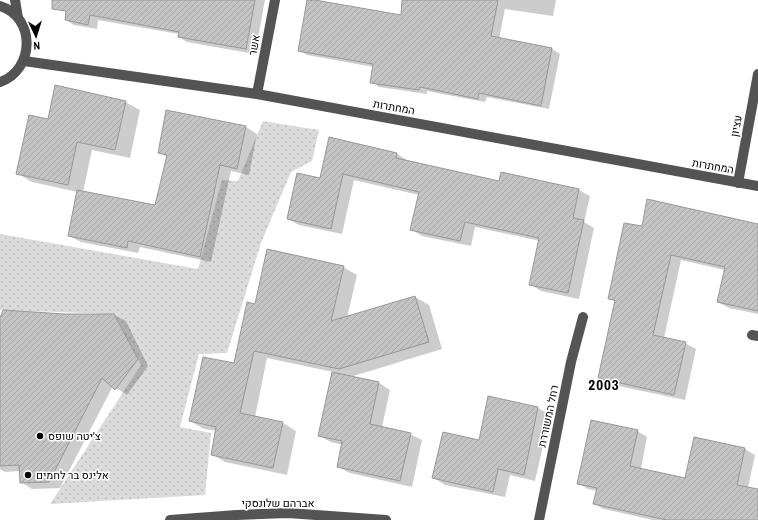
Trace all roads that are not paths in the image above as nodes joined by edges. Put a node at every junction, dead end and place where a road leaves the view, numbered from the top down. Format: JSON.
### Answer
{"nodes":[{"id":1,"x":15,"y":0,"type":"edge"},
{"id":2,"x":275,"y":0,"type":"edge"},
{"id":3,"x":0,"y":6,"type":"edge"},
{"id":4,"x":18,"y":18,"type":"junction"},
{"id":5,"x":24,"y":60,"type":"junction"},
{"id":6,"x":758,"y":74,"type":"edge"},
{"id":7,"x":0,"y":82,"type":"edge"},
{"id":8,"x":257,"y":94,"type":"junction"},
{"id":9,"x":738,"y":183,"type":"junction"},
{"id":10,"x":758,"y":186,"type":"edge"},
{"id":11,"x":583,"y":317,"type":"dead end"},
{"id":12,"x":170,"y":520,"type":"edge"},
{"id":13,"x":386,"y":520,"type":"edge"},
{"id":14,"x":539,"y":520,"type":"edge"}],
"edges":[{"from":1,"to":4,"type":"street"},
{"from":2,"to":8,"type":"street","name":"אשר"},
{"from":3,"to":4,"type":"street"},
{"from":4,"to":5,"type":"street"},
{"from":5,"to":7,"type":"street"},
{"from":5,"to":8,"type":"street","name":"המחתרות"},
{"from":6,"to":9,"type":"street","name":"עציון"},
{"from":8,"to":9,"type":"street","name":"המחתרות"},
{"from":9,"to":10,"type":"street","name":"המחתרות"},
{"from":11,"to":14,"type":"street","name":"רחל המשוררת"},
{"from":12,"to":13,"type":"street","name":"אברהם שלונסקי"}]}
